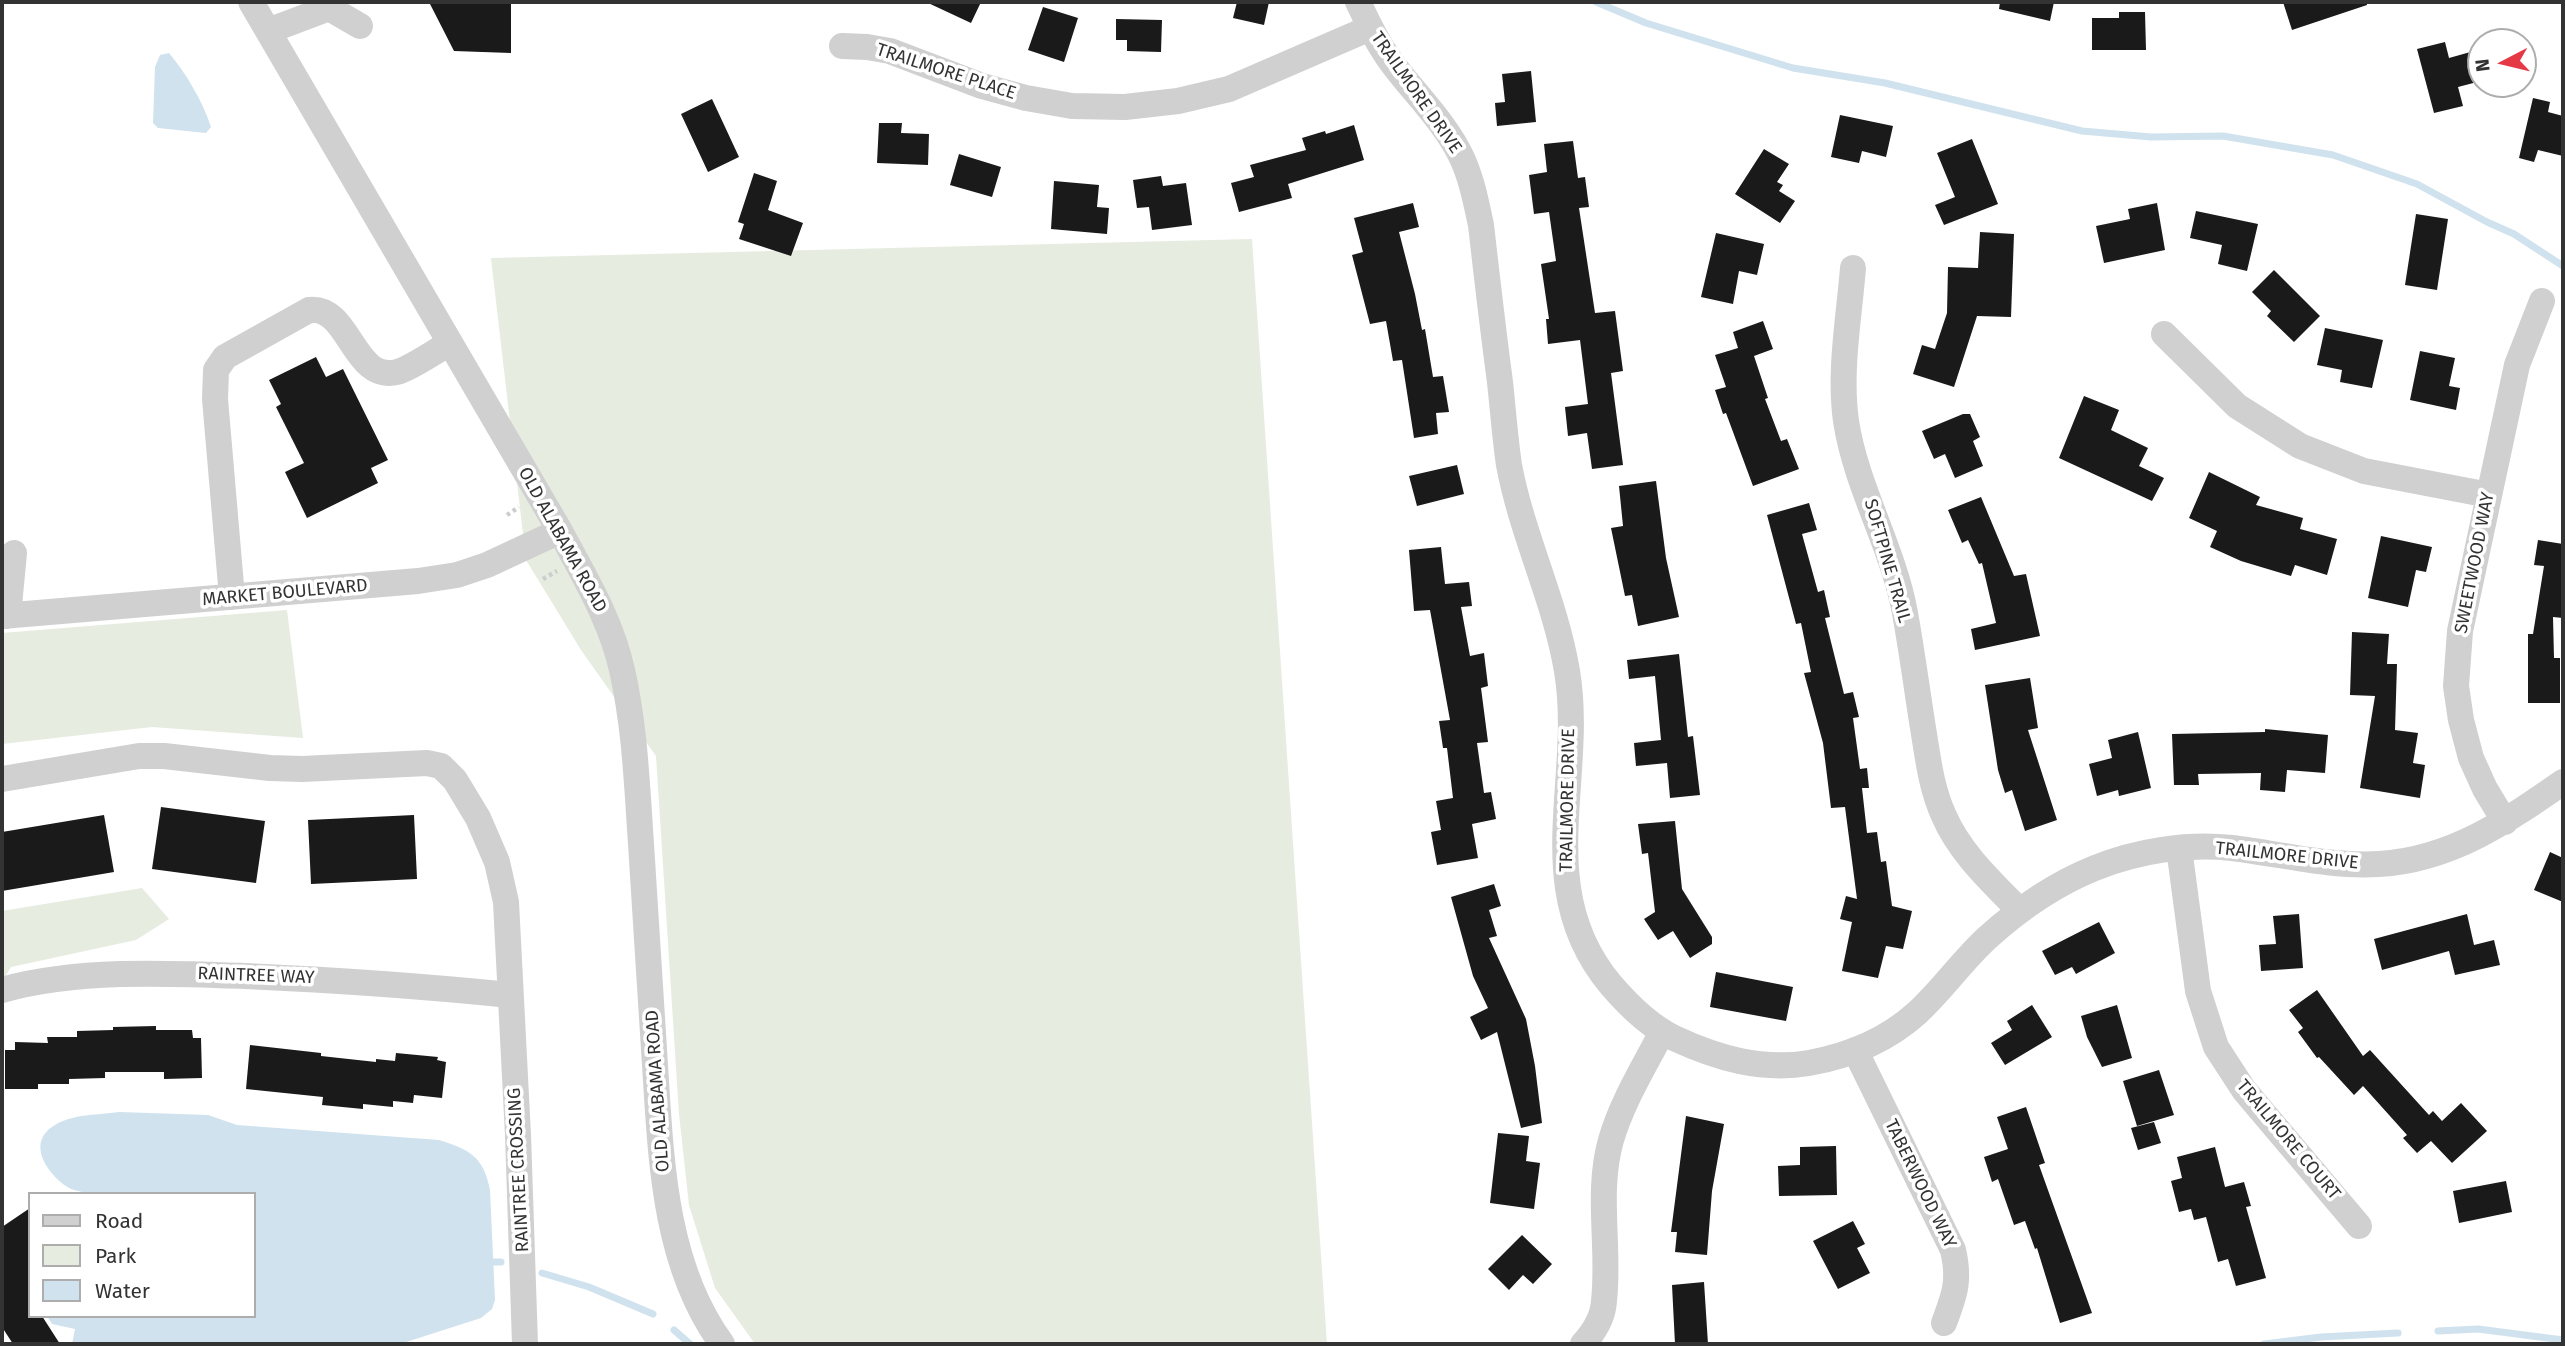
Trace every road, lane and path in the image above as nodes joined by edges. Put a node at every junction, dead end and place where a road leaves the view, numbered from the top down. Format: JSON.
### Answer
{"nodes":[{"id":1,"x":251,"y":2,"type":"edge"},
{"id":2,"x":1358,"y":2,"type":"edge"},
{"id":3,"x":360,"y":26,"type":"dead end"},
{"id":4,"x":1370,"y":28,"type":"junction"},
{"id":5,"x":268,"y":30,"type":"junction"},
{"id":6,"x":842,"y":46,"type":"dead end"},
{"id":7,"x":1853,"y":268,"type":"dead end"},
{"id":8,"x":2542,"y":301,"type":"dead end"},
{"id":9,"x":2164,"y":334,"type":"dead end"},
{"id":10,"x":450,"y":343,"type":"junction"},
{"id":11,"x":2489,"y":495,"type":"junction"},
{"id":12,"x":560,"y":531,"type":"junction"},
{"id":13,"x":14,"y":553,"type":"dead end"},
{"id":14,"x":232,"y":597,"type":"junction"},
{"id":15,"x":5,"y":616,"type":"edge"},
{"id":16,"x":2,"y":779,"type":"edge"},
{"id":17,"x":2563,"y":782,"type":"edge"},
{"id":18,"x":2505,"y":822,"type":"junction"},
{"id":19,"x":2179,"y":848,"type":"junction"},
{"id":20,"x":2019,"y":910,"type":"junction"},
{"id":21,"x":2,"y":990,"type":"edge"},
{"id":22,"x":510,"y":995,"type":"junction"},
{"id":23,"x":1662,"y":1032,"type":"junction"},
{"id":24,"x":1855,"y":1051,"type":"junction"},
{"id":25,"x":2359,"y":1226,"type":"dead end"},
{"id":26,"x":1944,"y":1323,"type":"dead end"},
{"id":27,"x":525,"y":1344,"type":"edge"},
{"id":28,"x":722,"y":1344,"type":"edge"},
{"id":29,"x":1583,"y":1344,"type":"edge"}],
"edges":[{"from":1,"to":5,"type":"street","name":"OLD ALABAMA ROAD"},
{"from":2,"to":4,"type":"street","name":"TRAILMORE DRIVE"},
{"from":3,"to":5,"type":"street"},
{"from":4,"to":6,"type":"street","name":"TRAILMORE PLACE"},
{"from":4,"to":23,"type":"street","name":"TRAILMORE DRIVE"},
{"from":5,"to":10,"type":"street","name":"OLD ALABAMA ROAD"},
{"from":7,"to":20,"type":"street","name":"SOFTPINE TRAIL"},
{"from":8,"to":11,"type":"street","name":"SWEETWOOD WAY"},
{"from":9,"to":11,"type":"street"},
{"from":10,"to":12,"type":"street","name":"OLD ALABAMA ROAD"},
{"from":10,"to":14,"type":"street"},
{"from":11,"to":18,"type":"street","name":"SWEETWOOD WAY"},
{"from":12,"to":14,"type":"street","name":"MARKET BOULEVARD"},
{"from":12,"to":28,"type":"street","name":"OLD ALABAMA ROAD"},
{"from":13,"to":15,"type":"street"},
{"from":14,"to":15,"type":"street","name":"MARKET BOULEVARD"},
{"from":16,"to":22,"type":"street","name":"RAINTREE CROSSING"},
{"from":17,"to":18,"type":"street","name":"TRAILMORE DRIVE"},
{"from":18,"to":19,"type":"street","name":"TRAILMORE DRIVE"},
{"from":19,"to":20,"type":"street","name":"TRAILMORE DRIVE"},
{"from":19,"to":25,"type":"street","name":"TRAILMORE COURT"},
{"from":20,"to":24,"type":"street","name":"TRAILMORE DRIVE"},
{"from":21,"to":22,"type":"street","name":"RAINTREE WAY"},
{"from":22,"to":27,"type":"street","name":"RAINTREE CROSSING"},
{"from":23,"to":24,"type":"street","name":"TRAILMORE DRIVE"},
{"from":23,"to":29,"type":"street"},
{"from":24,"to":26,"type":"street","name":"TABERWOOD WAY"}]}
